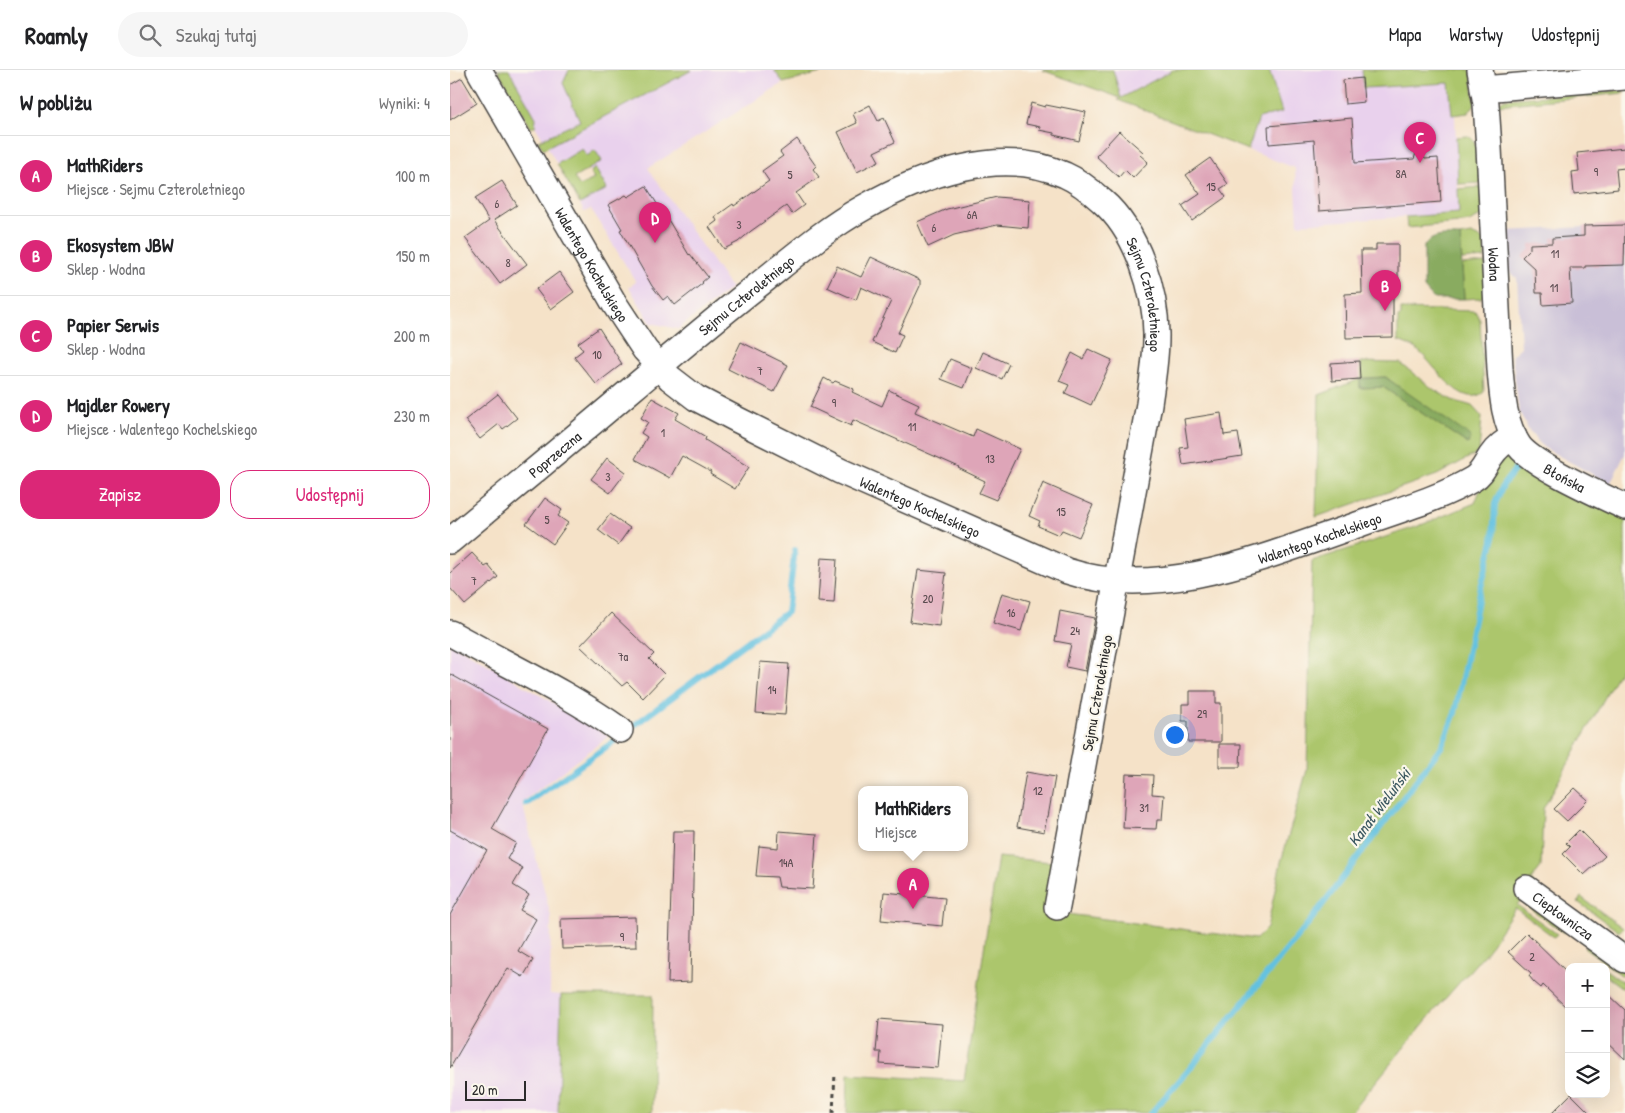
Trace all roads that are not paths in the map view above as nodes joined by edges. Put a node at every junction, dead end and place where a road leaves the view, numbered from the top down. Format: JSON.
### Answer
{"nodes":[{"id":1,"x":479,"y":70,"type":"edge"},
{"id":2,"x":1625,"y":77,"type":"edge"},
{"id":3,"x":1482,"y":80,"type":"edge"},
{"id":4,"x":658,"y":366,"type":"junction"},
{"id":5,"x":1514,"y":436,"type":"junction"},
{"id":6,"x":1625,"y":507,"type":"edge"},
{"id":7,"x":450,"y":541,"type":"edge"},
{"id":8,"x":1117,"y":581,"type":"junction"},
{"id":9,"x":450,"y":633,"type":"edge"},
{"id":10,"x":620,"y":730,"type":"dead end"},
{"id":11,"x":1526,"y":888,"type":"dead end"},
{"id":12,"x":1057,"y":907,"type":"dead end"},
{"id":13,"x":1625,"y":960,"type":"edge"}],
"edges":[{"from":1,"to":4,"type":"street","name":"Walentego Kochelskiego"},
{"from":2,"to":3,"type":"street","name":"Wodna"},
{"from":3,"to":5,"type":"street","name":"Wodna"},
{"from":4,"to":7,"type":"street","name":"Poprzeczna"},
{"from":4,"to":8,"type":"street","name":"Walentego Kochelskiego"},
{"from":4,"to":8,"type":"street","name":"Sejmu Czteroletniego"},
{"from":5,"to":6,"type":"street","name":"Błońska"},
{"from":5,"to":8,"type":"street","name":"Walentego Kochelskiego"},
{"from":8,"to":12,"type":"street","name":"Sejmu Czteroletniego"},
{"from":9,"to":10,"type":"street"},
{"from":11,"to":13,"type":"street","name":"Ciepłownicza"}]}
